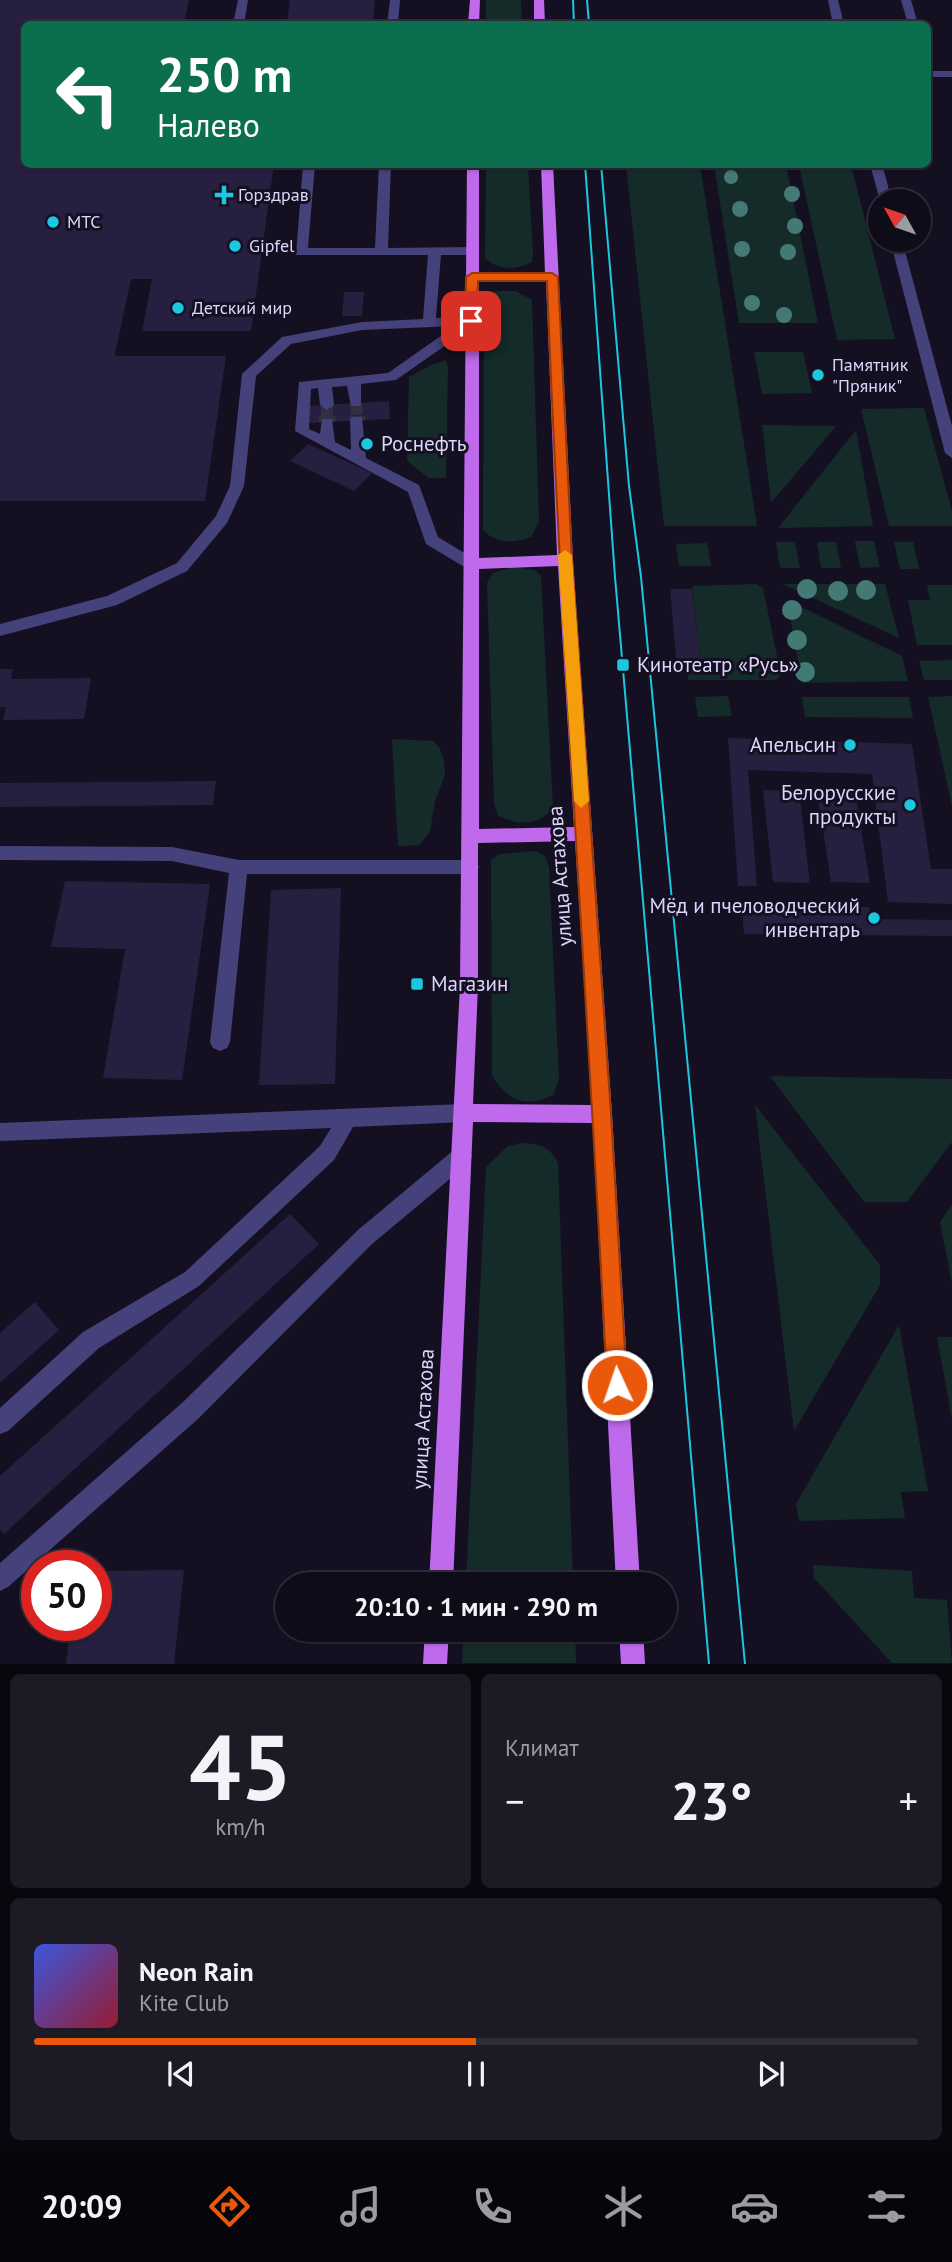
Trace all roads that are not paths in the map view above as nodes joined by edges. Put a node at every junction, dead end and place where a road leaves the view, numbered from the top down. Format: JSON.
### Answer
{"nodes":[{"id":1,"x":243,"y":0,"type":"edge"},
{"id":2,"x":395,"y":0,"type":"edge"},
{"id":3,"x":475,"y":0,"type":"edge"},
{"id":4,"x":539,"y":0,"type":"edge"},
{"id":5,"x":832,"y":0,"type":"edge"},
{"id":6,"x":906,"y":0,"type":"edge"},
{"id":7,"x":240,"y":21,"type":"edge"},
{"id":8,"x":393,"y":21,"type":"edge"},
{"id":9,"x":474,"y":21,"type":"edge"},
{"id":10,"x":540,"y":21,"type":"edge"},
{"id":11,"x":838,"y":21,"type":"edge"},
{"id":12,"x":912,"y":21,"type":"edge"},
{"id":13,"x":931,"y":73,"type":"edge"},
{"id":14,"x":952,"y":74,"type":"edge"},
{"id":15,"x":309,"y":168,"type":"edge"},
{"id":16,"x":385,"y":168,"type":"edge"},
{"id":17,"x":473,"y":168,"type":"edge"},
{"id":18,"x":547,"y":168,"type":"edge"},
{"id":19,"x":877,"y":168,"type":"edge"},
{"id":20,"x":883,"y":189,"type":"edge"},
{"id":21,"x":435,"y":251,"type":"junction"},
{"id":22,"x":472,"y":251,"type":"junction"},
{"id":23,"x":381,"y":252,"type":"junction"},
{"id":24,"x":899,"y":252,"type":"edge"},
{"id":25,"x":472,"y":277,"type":"junction"},
{"id":26,"x":552,"y":277,"type":"junction"},
{"id":27,"x":471,"y":321,"type":"junction"},
{"id":28,"x":429,"y":323,"type":"junction"},
{"id":29,"x":355,"y":380,"type":"junction"},
{"id":30,"x":326,"y":383,"type":"junction"},
{"id":31,"x":356,"y":403,"type":"tunnel mouth"},
{"id":32,"x":327,"y":405,"type":"tunnel mouth"},
{"id":33,"x":357,"y":421,"type":"tunnel mouth"},
{"id":34,"x":327,"y":422,"type":"tunnel mouth"},
{"id":35,"x":328,"y":444,"type":"junction"},
{"id":36,"x":952,"y":453,"type":"edge"},
{"id":37,"x":359,"y":460,"type":"junction"},
{"id":38,"x":565,"y":560,"type":"junction"},
{"id":39,"x":471,"y":564,"type":"junction"},
{"id":40,"x":0,"y":630,"type":"edge"},
{"id":41,"x":584,"y":834,"type":"junction"},
{"id":42,"x":471,"y":836,"type":"junction"},
{"id":43,"x":0,"y":853,"type":"edge"},
{"id":44,"x":239,"y":867,"type":"junction"},
{"id":45,"x":470,"y":867,"type":"junction"},
{"id":46,"x":220,"y":1042,"type":"dead end"},
{"id":47,"x":463,"y":1113,"type":"junction"},
{"id":48,"x":603,"y":1114,"type":"junction"},
{"id":49,"x":347,"y":1118,"type":"junction"},
{"id":50,"x":0,"y":1132,"type":"edge"},
{"id":51,"x":461,"y":1156,"type":"junction"},
{"id":52,"x":0,"y":1423,"type":"edge"},
{"id":53,"x":442,"y":1572,"type":"edge"},
{"id":54,"x":627,"y":1572,"type":"edge"},
{"id":55,"x":0,"y":1579,"type":"edge"},
{"id":56,"x":437,"y":1642,"type":"edge"},
{"id":57,"x":632,"y":1642,"type":"edge"},
{"id":58,"x":435,"y":1664,"type":"edge"},
{"id":59,"x":633,"y":1664,"type":"edge"}],
"edges":[{"from":1,"to":7,"type":"street"},
{"from":2,"to":8,"type":"street"},
{"from":3,"to":9,"type":"main road"},
{"from":4,"to":10,"type":"main road"},
{"from":5,"to":11,"type":"street"},
{"from":6,"to":12,"type":"street"},
{"from":13,"to":14,"type":"street"},
{"from":15,"to":23,"type":"street"},
{"from":16,"to":23,"type":"street"},
{"from":17,"to":22,"type":"main road","name":"улица Астахова"},
{"from":18,"to":26,"type":"main road","name":"улица Астахова"},
{"from":19,"to":20,"type":"street"},
{"from":21,"to":22,"type":"street"},
{"from":21,"to":23,"type":"street"},
{"from":21,"to":28,"type":"street"},
{"from":22,"to":25,"type":"main road","name":"улица Астахова"},
{"from":24,"to":36,"type":"street"},
{"from":25,"to":26,"type":"main road"},
{"from":25,"to":27,"type":"main road","name":"улица Астахова"},
{"from":26,"to":38,"type":"main road","name":"улица Астахова"},
{"from":27,"to":28,"type":"street"},
{"from":27,"to":29,"type":"street"},
{"from":27,"to":39,"type":"main road","name":"улица Астахова"},
{"from":28,"to":40,"type":"street"},
{"from":29,"to":30,"type":"street"},
{"from":29,"to":31,"type":"street"},
{"from":30,"to":32,"type":"street"},
{"from":30,"to":35,"type":"street"},
{"from":33,"to":37,"type":"street"},
{"from":34,"to":35,"type":"street"},
{"from":35,"to":37,"type":"street"},
{"from":37,"to":39,"type":"street"},
{"from":38,"to":39,"type":"main road"},
{"from":38,"to":41,"type":"main road","name":"улица Астахова"},
{"from":39,"to":42,"type":"main road","name":"улица Астахова"},
{"from":41,"to":42,"type":"main road"},
{"from":41,"to":48,"type":"main road","name":"улица Астахова"},
{"from":42,"to":45,"type":"main road","name":"улица Астахова"},
{"from":43,"to":44,"type":"street"},
{"from":44,"to":45,"type":"street"},
{"from":44,"to":46,"type":"street"},
{"from":45,"to":47,"type":"main road","name":"улица Астахова"},
{"from":47,"to":48,"type":"main road"},
{"from":47,"to":49,"type":"street"},
{"from":47,"to":51,"type":"main road","name":"улица Астахова"},
{"from":48,"to":54,"type":"main road","name":"улица Астахова"},
{"from":49,"to":50,"type":"street"},
{"from":49,"to":52,"type":"street"},
{"from":51,"to":53,"type":"main road","name":"улица Астахова"},
{"from":51,"to":55,"type":"street"},
{"from":56,"to":58,"type":"main road"},
{"from":57,"to":59,"type":"main road"}]}
